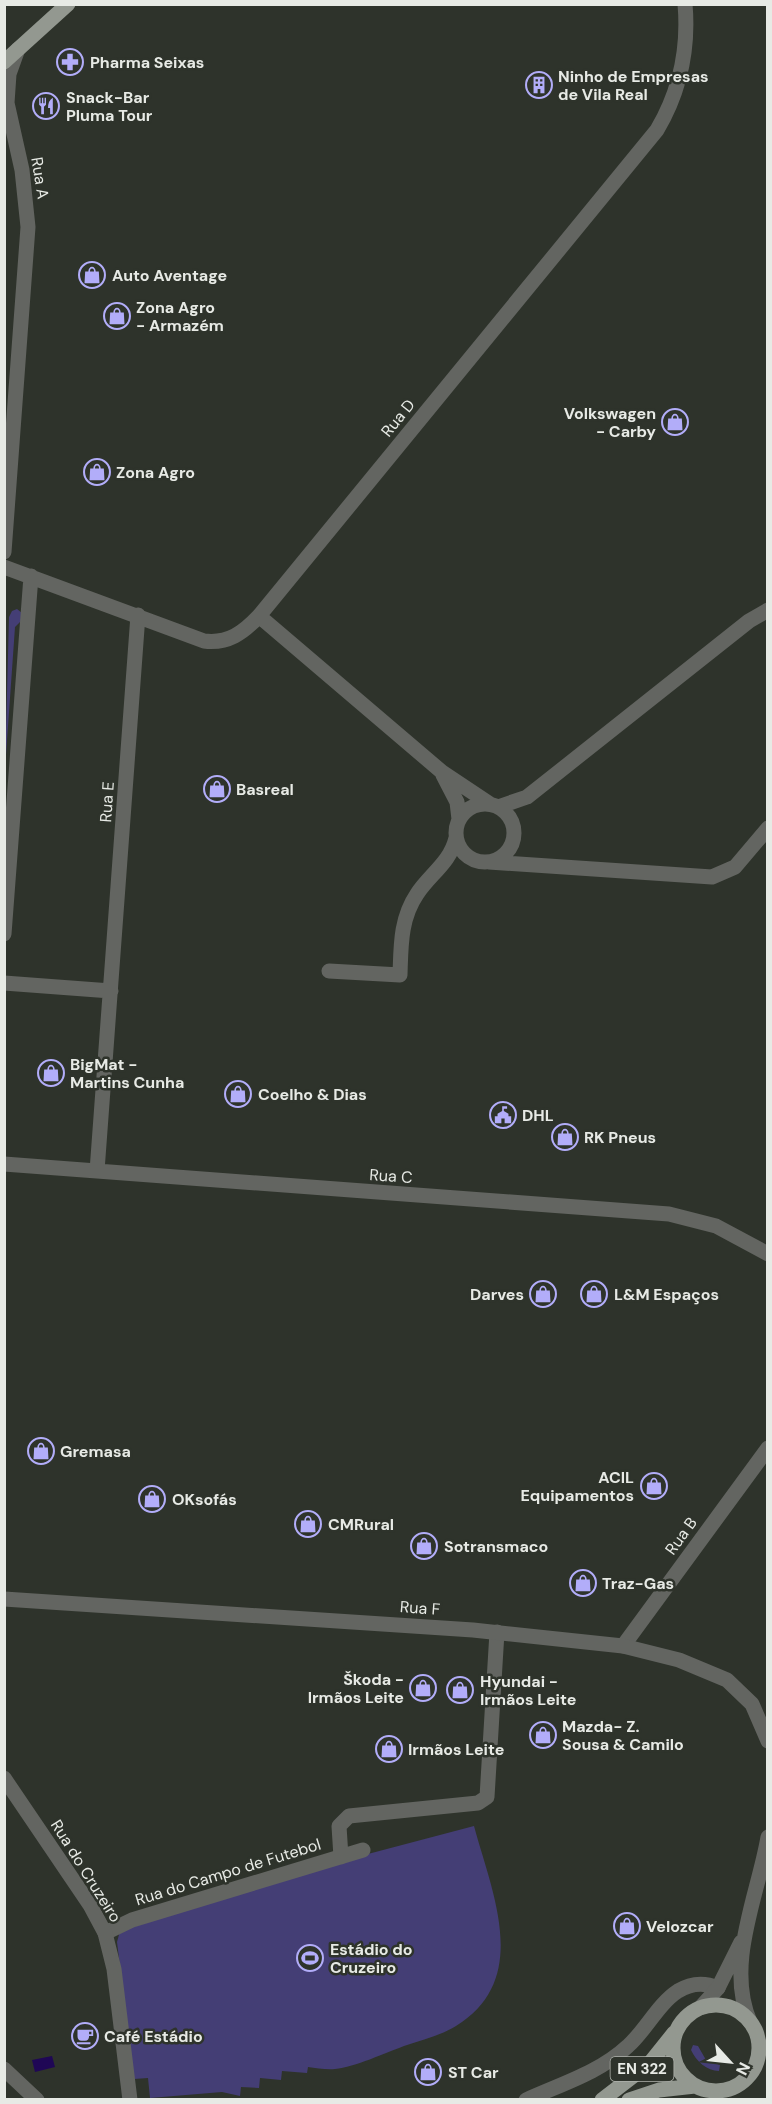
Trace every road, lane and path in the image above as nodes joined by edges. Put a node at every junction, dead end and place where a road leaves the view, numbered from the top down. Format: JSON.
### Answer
{"nodes":[{"id":1,"x":68,"y":4,"type":"edge"},
{"id":2,"x":685,"y":4,"type":"edge"},
{"id":3,"x":22,"y":46,"type":"junction"},
{"id":4,"x":4,"y":62,"type":"edge"},
{"id":5,"x":5,"y":104,"type":"edge"},
{"id":6,"x":4,"y":552,"type":"edge"},
{"id":7,"x":4,"y":567,"type":"edge"},
{"id":8,"x":31,"y":576,"type":"junction"},
{"id":9,"x":768,"y":610,"type":"edge"},
{"id":10,"x":138,"y":615,"type":"junction"},
{"id":11,"x":259,"y":616,"type":"junction"},
{"id":12,"x":442,"y":772,"type":"junction"},
{"id":13,"x":527,"y":797,"type":"junction"},
{"id":14,"x":494,"y":806,"type":"junction"},
{"id":15,"x":459,"y":819,"type":"junction"},
{"id":16,"x":768,"y":828,"type":"edge"},
{"id":17,"x":513,"y":833,"type":"junction"},
{"id":18,"x":456,"y":838,"type":"junction"},
{"id":19,"x":472,"y":859,"type":"junction"},
{"id":20,"x":489,"y":862,"type":"junction"},
{"id":21,"x":531,"y":864,"type":"junction"},
{"id":22,"x":440,"y":869,"type":"junction"},
{"id":23,"x":4,"y":934,"type":"edge"},
{"id":24,"x":329,"y":971,"type":"dead end"},
{"id":25,"x":4,"y":983,"type":"edge"},
{"id":26,"x":111,"y":990,"type":"junction"},
{"id":27,"x":4,"y":1164,"type":"edge"},
{"id":28,"x":97,"y":1171,"type":"junction"},
{"id":29,"x":768,"y":1254,"type":"edge"},
{"id":30,"x":768,"y":1448,"type":"edge"},
{"id":31,"x":4,"y":1599,"type":"edge"},
{"id":32,"x":28,"y":1600,"type":"junction"},
{"id":33,"x":4,"y":1604,"type":"edge"},
{"id":34,"x":497,"y":1632,"type":"junction"},
{"id":35,"x":623,"y":1646,"type":"junction"},
{"id":36,"x":768,"y":1741,"type":"edge"},
{"id":37,"x":4,"y":1778,"type":"edge"},
{"id":38,"x":768,"y":1837,"type":"edge"},
{"id":39,"x":363,"y":1850,"type":"dead end"},
{"id":40,"x":341,"y":1857,"type":"junction"},
{"id":41,"x":746,"y":1931,"type":"junction"},
{"id":42,"x":105,"y":1933,"type":"junction"},
{"id":43,"x":718,"y":1988,"type":"junction"},
{"id":44,"x":700,"y":2008,"type":"junction"},
{"id":45,"x":750,"y":2022,"type":"junction"},
{"id":46,"x":676,"y":2031,"type":"junction"},
{"id":47,"x":4,"y":2069,"type":"edge"},
{"id":48,"x":746,"y":2079,"type":"junction"},
{"id":49,"x":701,"y":2091,"type":"edge"},
{"id":50,"x":37,"y":2100,"type":"edge"},
{"id":51,"x":130,"y":2100,"type":"edge"},
{"id":52,"x":525,"y":2100,"type":"edge"},
{"id":53,"x":602,"y":2100,"type":"edge"},
{"id":54,"x":629,"y":2100,"type":"edge"},
{"id":55,"x":740,"y":2100,"type":"edge"}],
"edges":[{"from":1,"to":3,"type":"main road"},
{"from":2,"to":11,"type":"street","name":"Rua D"},
{"from":3,"to":4,"type":"main road"},
{"from":3,"to":5,"type":"street","name":"Rua A"},
{"from":5,"to":6,"type":"street","name":"Rua A"},
{"from":7,"to":8,"type":"street","name":"Rua D"},
{"from":8,"to":10,"type":"street","name":"Rua D"},
{"from":8,"to":23,"type":"street"},
{"from":9,"to":13,"type":"street"},
{"from":10,"to":11,"type":"street","name":"Rua D"},
{"from":10,"to":26,"type":"street","name":"Rua E"},
{"from":11,"to":12,"type":"street"},
{"from":12,"to":14,"type":"street"},
{"from":12,"to":15,"type":"street"},
{"from":13,"to":14,"type":"street"},
{"from":13,"to":17,"type":"street"},
{"from":14,"to":15,"type":"street"},
{"from":14,"to":17,"type":"street"},
{"from":15,"to":18,"type":"street"},
{"from":16,"to":21,"type":"street"},
{"from":17,"to":20,"type":"street"},
{"from":17,"to":21,"type":"street"},
{"from":18,"to":19,"type":"street"},
{"from":18,"to":22,"type":"street"},
{"from":19,"to":20,"type":"street"},
{"from":19,"to":22,"type":"street"},
{"from":20,"to":21,"type":"street"},
{"from":22,"to":24,"type":"street"},
{"from":25,"to":26,"type":"street"},
{"from":26,"to":28,"type":"street","name":"Rua E"},
{"from":27,"to":28,"type":"street","name":"Rua C"},
{"from":28,"to":29,"type":"street","name":"Rua C"},
{"from":30,"to":35,"type":"street","name":"Rua B"},
{"from":31,"to":32,"type":"street"},
{"from":32,"to":33,"type":"street"},
{"from":32,"to":34,"type":"street","name":"Rua F"},
{"from":34,"to":35,"type":"street","name":"Rua F"},
{"from":34,"to":40,"type":"street"},
{"from":35,"to":36,"type":"street","name":"Rua F"},
{"from":37,"to":42,"type":"street","name":"Rua do Cruzeiro"},
{"from":38,"to":41,"type":"street"},
{"from":39,"to":40,"type":"street","name":"Rua do Campo de Futebol"},
{"from":40,"to":42,"type":"street","name":"Rua do Campo de Futebol"},
{"from":41,"to":43,"type":"street"},
{"from":41,"to":45,"type":"street"},
{"from":42,"to":51,"type":"street","name":"Rua do Cruzeiro"},
{"from":43,"to":44,"type":"street"},
{"from":43,"to":52,"type":"street"},
{"from":44,"to":45,"type":"main road"},
{"from":44,"to":46,"type":"main road","number":"EN 322"},
{"from":45,"to":48,"type":"main road"},
{"from":46,"to":49,"type":"main road","number":"EN 322"},
{"from":46,"to":53,"type":"main road","number":"EN 322"},
{"from":47,"to":50,"type":"street"},
{"from":48,"to":49,"type":"main road","number":"EN 322"},
{"from":48,"to":55,"type":"main road"},
{"from":49,"to":54,"type":"main road","number":"EN 322"}]}
